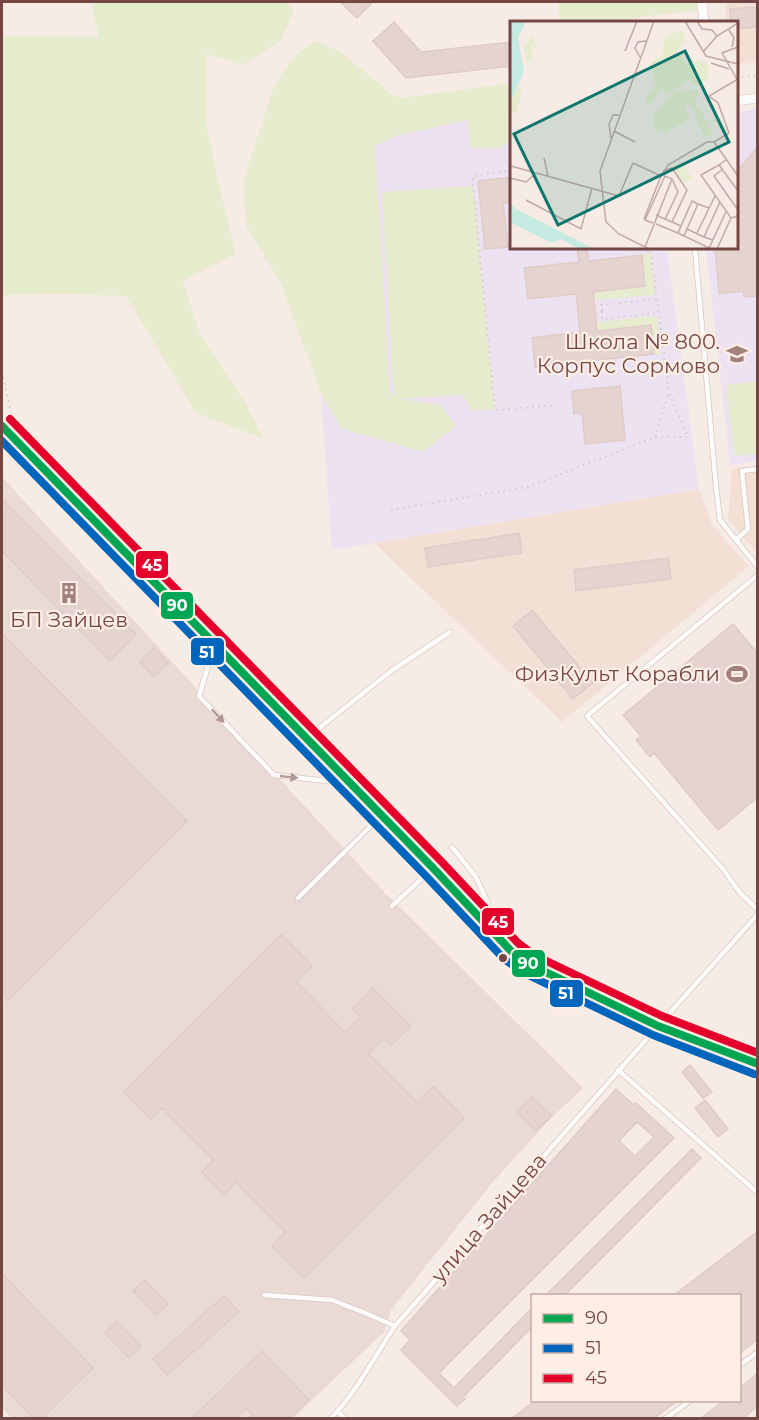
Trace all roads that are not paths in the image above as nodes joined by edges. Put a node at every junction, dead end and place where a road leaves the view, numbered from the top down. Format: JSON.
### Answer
{"nodes":[{"id":1,"x":702,"y":2,"type":"edge"},
{"id":2,"x":704,"y":21,"type":"edge"},
{"id":3,"x":758,"y":98,"type":"edge"},
{"id":4,"x":738,"y":101,"type":"edge"},
{"id":5,"x":694,"y":249,"type":"edge"},
{"id":6,"x":2,"y":426,"type":"edge"},
{"id":7,"x":758,"y":469,"type":"edge"},
{"id":8,"x":736,"y":540,"type":"junction"},
{"id":9,"x":758,"y":567,"type":"edge"},
{"id":10,"x":758,"y":575,"type":"edge"},
{"id":11,"x":450,"y":632,"type":"dead end"},
{"id":12,"x":217,"y":648,"type":"junction"},
{"id":13,"x":306,"y":738,"type":"junction"},
{"id":14,"x":351,"y":784,"type":"junction"},
{"id":15,"x":381,"y":815,"type":"junction"},
{"id":16,"x":452,"y":847,"type":"dead end"},
{"id":17,"x":433,"y":868,"type":"junction"},
{"id":18,"x":298,"y":898,"type":"dead end"},
{"id":19,"x":392,"y":906,"type":"dead end"},
{"id":20,"x":758,"y":912,"type":"edge"},
{"id":21,"x":486,"y":925,"type":"junction"},
{"id":22,"x":658,"y":1026,"type":"junction"},
{"id":23,"x":758,"y":1064,"type":"edge"},
{"id":24,"x":618,"y":1071,"type":"junction"},
{"id":25,"x":758,"y":1193,"type":"edge"},
{"id":26,"x":264,"y":1295,"type":"dead end"},
{"id":27,"x":395,"y":1326,"type":"junction"},
{"id":28,"x":758,"y":1352,"type":"edge"},
{"id":29,"x":741,"y":1364,"type":"edge"},
{"id":30,"x":690,"y":1402,"type":"edge"},
{"id":31,"x":338,"y":1412,"type":"junction"},
{"id":32,"x":331,"y":1419,"type":"edge"},
{"id":33,"x":345,"y":1419,"type":"edge"},
{"id":34,"x":666,"y":1419,"type":"edge"}],
"edges":[{"from":1,"to":2,"type":"street"},
{"from":3,"to":4,"type":"street"},
{"from":5,"to":8,"type":"lane"},
{"from":6,"to":12,"type":"street"},
{"from":7,"to":8,"type":"lane"},
{"from":8,"to":9,"type":"lane"},
{"from":10,"to":20,"type":"lane"},
{"from":11,"to":13,"type":"lane"},
{"from":12,"to":13,"type":"street"},
{"from":12,"to":14,"type":"lane","one_way":true},
{"from":13,"to":14,"type":"street"},
{"from":14,"to":15,"type":"street"},
{"from":15,"to":17,"type":"street"},
{"from":15,"to":18,"type":"lane"},
{"from":16,"to":21,"type":"lane"},
{"from":17,"to":19,"type":"lane"},
{"from":17,"to":21,"type":"street"},
{"from":20,"to":22,"type":"lane","name":"улица Зайцева"},
{"from":21,"to":22,"type":"street"},
{"from":22,"to":23,"type":"street"},
{"from":22,"to":24,"type":"lane","name":"улица Зайцева"},
{"from":24,"to":25,"type":"lane"},
{"from":24,"to":27,"type":"lane","name":"улица Зайцева"},
{"from":26,"to":27,"type":"lane"},
{"from":27,"to":31,"type":"lane","name":"улица Зайцева"},
{"from":28,"to":29,"type":"lane"},
{"from":30,"to":34,"type":"lane"},
{"from":31,"to":32,"type":"lane","name":"улица Зайцева"},
{"from":31,"to":33,"type":"lane"}]}
